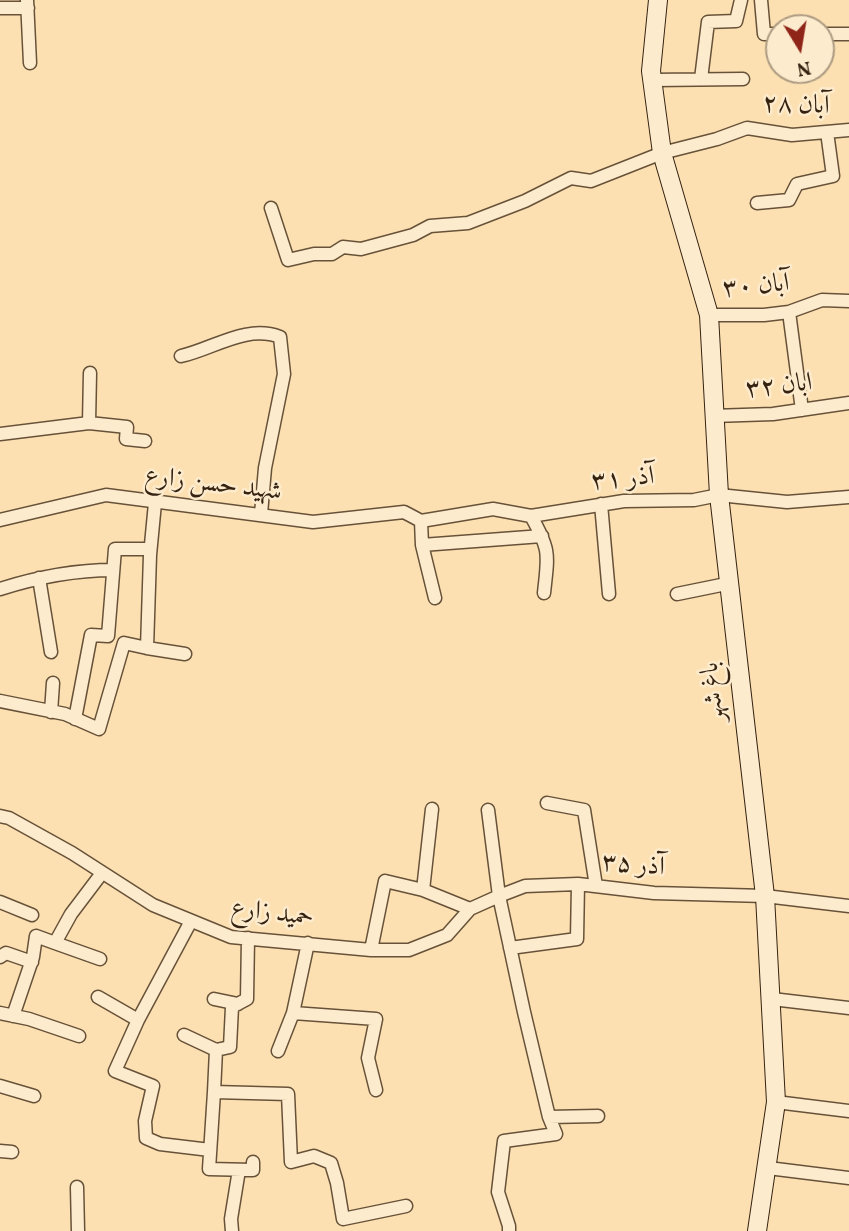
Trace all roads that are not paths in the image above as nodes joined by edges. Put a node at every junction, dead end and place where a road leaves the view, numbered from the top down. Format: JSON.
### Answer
{"nodes":[{"id":1,"x":658,"y":0,"type":"edge"},
{"id":2,"x":741,"y":0,"type":"edge"},
{"id":3,"x":761,"y":0,"type":"edge"},
{"id":4,"x":27,"y":4,"type":"edge"},
{"id":5,"x":0,"y":8,"type":"edge"},
{"id":6,"x":765,"y":34,"type":"edge"},
{"id":7,"x":30,"y":62,"type":"dead end"},
{"id":8,"x":701,"y":79,"type":"junction"},
{"id":9,"x":743,"y":79,"type":"dead end"},
{"id":10,"x":653,"y":80,"type":"junction"},
{"id":11,"x":849,"y":131,"type":"edge"},
{"id":12,"x":827,"y":132,"type":"junction"},
{"id":13,"x":662,"y":153,"type":"junction"},
{"id":14,"x":757,"y":203,"type":"dead end"},
{"id":15,"x":271,"y":208,"type":"dead end"},
{"id":16,"x":849,"y":301,"type":"edge"},
{"id":17,"x":789,"y":312,"type":"junction"},
{"id":18,"x":709,"y":316,"type":"junction"},
{"id":19,"x":181,"y":356,"type":"dead end"},
{"id":20,"x":90,"y":373,"type":"dead end"},
{"id":21,"x":849,"y":403,"type":"edge"},
{"id":22,"x":802,"y":410,"type":"junction"},
{"id":23,"x":713,"y":416,"type":"junction"},
{"id":24,"x":89,"y":423,"type":"junction"},
{"id":25,"x":0,"y":434,"type":"edge"},
{"id":26,"x":145,"y":441,"type":"dead end"},
{"id":27,"x":719,"y":495,"type":"junction"},
{"id":28,"x":849,"y":497,"type":"edge"},
{"id":29,"x":155,"y":503,"type":"junction"},
{"id":30,"x":601,"y":504,"type":"junction"},
{"id":31,"x":261,"y":514,"type":"junction"},
{"id":32,"x":530,"y":516,"type":"junction"},
{"id":33,"x":0,"y":520,"type":"edge"},
{"id":34,"x":421,"y":521,"type":"junction"},
{"id":35,"x":542,"y":536,"type":"junction"},
{"id":36,"x":422,"y":545,"type":"junction"},
{"id":37,"x":150,"y":550,"type":"junction"},
{"id":38,"x":113,"y":570,"type":"junction"},
{"id":39,"x":39,"y":578,"type":"junction"},
{"id":40,"x":731,"y":583,"type":"junction"},
{"id":41,"x":0,"y":589,"type":"edge"},
{"id":42,"x":544,"y":593,"type":"dead end"},
{"id":43,"x":608,"y":594,"type":"dead end"},
{"id":44,"x":677,"y":594,"type":"dead end"},
{"id":45,"x":435,"y":598,"type":"dead end"},
{"id":46,"x":148,"y":648,"type":"junction"},
{"id":47,"x":51,"y":652,"type":"dead end"},
{"id":48,"x":186,"y":654,"type":"dead end"},
{"id":49,"x":53,"y":683,"type":"dead end"},
{"id":50,"x":0,"y":701,"type":"edge"},
{"id":51,"x":51,"y":712,"type":"junction"},
{"id":52,"x":75,"y":719,"type":"junction"},
{"id":53,"x":547,"y":803,"type":"dead end"},
{"id":54,"x":432,"y":809,"type":"dead end"},
{"id":55,"x":488,"y":810,"type":"dead end"},
{"id":56,"x":0,"y":816,"type":"edge"},
{"id":57,"x":102,"y":873,"type":"junction"},
{"id":58,"x":578,"y":884,"type":"junction"},
{"id":59,"x":596,"y":886,"type":"junction"},
{"id":60,"x":423,"y":890,"type":"junction"},
{"id":61,"x":499,"y":896,"type":"junction"},
{"id":62,"x":765,"y":896,"type":"junction"},
{"id":63,"x":0,"y":902,"type":"edge"},
{"id":64,"x":849,"y":905,"type":"edge"},
{"id":65,"x":470,"y":909,"type":"junction"},
{"id":66,"x":32,"y":915,"type":"dead end"},
{"id":67,"x":191,"y":921,"type":"junction"},
{"id":68,"x":247,"y":939,"type":"junction"},
{"id":69,"x":55,"y":943,"type":"junction"},
{"id":70,"x":308,"y":943,"type":"junction"},
{"id":71,"x":510,"y":948,"type":"junction"},
{"id":72,"x":371,"y":950,"type":"junction"},
{"id":73,"x":0,"y":957,"type":"edge"},
{"id":74,"x":100,"y":959,"type":"dead end"},
{"id":75,"x":32,"y":962,"type":"junction"},
{"id":76,"x":98,"y":997,"type":"dead end"},
{"id":77,"x":214,"y":999,"type":"dead end"},
{"id":78,"x":772,"y":999,"type":"junction"},
{"id":79,"x":238,"y":1004,"type":"junction"},
{"id":80,"x":849,"y":1008,"type":"edge"},
{"id":81,"x":293,"y":1013,"type":"junction"},
{"id":82,"x":6,"y":1014,"type":"edge"},
{"id":83,"x":138,"y":1020,"type":"junction"},
{"id":84,"x":184,"y":1035,"type":"dead end"},
{"id":85,"x":79,"y":1036,"type":"dead end"},
{"id":86,"x":216,"y":1050,"type":"junction"},
{"id":87,"x":278,"y":1051,"type":"dead end"},
{"id":88,"x":0,"y":1086,"type":"edge"},
{"id":89,"x":376,"y":1090,"type":"dead end"},
{"id":90,"x":214,"y":1092,"type":"junction"},
{"id":91,"x":34,"y":1096,"type":"dead end"},
{"id":92,"x":776,"y":1102,"type":"junction"},
{"id":93,"x":849,"y":1111,"type":"edge"},
{"id":94,"x":549,"y":1116,"type":"junction"},
{"id":95,"x":598,"y":1116,"type":"dead end"},
{"id":96,"x":210,"y":1150,"type":"junction"},
{"id":97,"x":253,"y":1162,"type":"dead end"},
{"id":98,"x":768,"y":1168,"type":"junction"},
{"id":99,"x":239,"y":1170,"type":"junction"},
{"id":100,"x":849,"y":1178,"type":"edge"},
{"id":101,"x":77,"y":1187,"type":"dead end"},
{"id":102,"x":406,"y":1206,"type":"dead end"},
{"id":103,"x":78,"y":1231,"type":"edge"},
{"id":104,"x":232,"y":1231,"type":"edge"},
{"id":105,"x":509,"y":1231,"type":"edge"},
{"id":106,"x":757,"y":1231,"type":"edge"}],
"edges":[{"from":1,"to":10,"type":"main road","name":"باغ شهر"},
{"from":2,"to":8,"type":"street"},
{"from":3,"to":6,"type":"street"},
{"from":4,"to":5,"type":"street"},
{"from":4,"to":7,"type":"street"},
{"from":8,"to":9,"type":"street"},
{"from":8,"to":10,"type":"street"},
{"from":10,"to":13,"type":"main road","name":"باغ شهر"},
{"from":11,"to":12,"type":"street","name":"آبان ۲۸"},
{"from":12,"to":13,"type":"street","name":"آبان ۲۸"},
{"from":12,"to":14,"type":"street"},
{"from":13,"to":15,"type":"street","name":"آبان ۲۸"},
{"from":13,"to":18,"type":"main road","name":"باغ شهر"},
{"from":16,"to":17,"type":"street","name":"آبان ۳۰"},
{"from":17,"to":18,"type":"street","name":"آبان ۳۰"},
{"from":17,"to":22,"type":"street"},
{"from":18,"to":23,"type":"main road","name":"باغ شهر"},
{"from":19,"to":31,"type":"street"},
{"from":20,"to":24,"type":"street"},
{"from":21,"to":22,"type":"street","name":"ابان ۳۲"},
{"from":22,"to":23,"type":"street","name":"ابان ۳۲"},
{"from":23,"to":27,"type":"main road","name":"باغ شهر"},
{"from":24,"to":25,"type":"street"},
{"from":24,"to":26,"type":"street"},
{"from":27,"to":28,"type":"street"},
{"from":27,"to":30,"type":"street","name":"آذر ۳۱"},
{"from":27,"to":40,"type":"main road","name":"باغ شهر"},
{"from":29,"to":31,"type":"street","name":"شهید حسن زارع"},
{"from":29,"to":33,"type":"street","name":"شهید حسن زارع"},
{"from":29,"to":37,"type":"street"},
{"from":30,"to":32,"type":"street","name":"آذر ۳۱"},
{"from":30,"to":43,"type":"street"},
{"from":31,"to":34,"type":"street","name":"شهید حسن زارع"},
{"from":32,"to":34,"type":"street"},
{"from":32,"to":35,"type":"street"},
{"from":34,"to":36,"type":"street"},
{"from":35,"to":36,"type":"street"},
{"from":35,"to":42,"type":"street"},
{"from":36,"to":45,"type":"street"},
{"from":37,"to":38,"type":"street"},
{"from":37,"to":46,"type":"street"},
{"from":38,"to":39,"type":"street"},
{"from":38,"to":52,"type":"street"},
{"from":39,"to":41,"type":"street"},
{"from":39,"to":47,"type":"street"},
{"from":40,"to":44,"type":"street"},
{"from":40,"to":62,"type":"main road","name":"باغ شهر"},
{"from":46,"to":48,"type":"street"},
{"from":46,"to":52,"type":"street"},
{"from":49,"to":51,"type":"street"},
{"from":50,"to":51,"type":"street"},
{"from":51,"to":52,"type":"street"},
{"from":53,"to":59,"type":"street"},
{"from":54,"to":60,"type":"street"},
{"from":55,"to":61,"type":"street"},
{"from":56,"to":57,"type":"street","name":"حمید زارع"},
{"from":57,"to":67,"type":"street","name":"حمید زارع"},
{"from":57,"to":69,"type":"street"},
{"from":58,"to":59,"type":"street","name":"آذر ۳۵"},
{"from":58,"to":61,"type":"street","name":"آذر ۳۵"},
{"from":58,"to":71,"type":"street"},
{"from":59,"to":62,"type":"street","name":"آذر ۳۵"},
{"from":60,"to":65,"type":"street"},
{"from":60,"to":72,"type":"street"},
{"from":61,"to":65,"type":"street","name":"آذر ۳۵"},
{"from":61,"to":71,"type":"street"},
{"from":62,"to":64,"type":"street","name":"آذر ۳۵"},
{"from":62,"to":78,"type":"main road","name":"باغ شهر"},
{"from":63,"to":66,"type":"street"},
{"from":65,"to":72,"type":"street","name":"حمید زارع"},
{"from":67,"to":68,"type":"street","name":"حمید زارع"},
{"from":67,"to":83,"type":"street"},
{"from":68,"to":70,"type":"street","name":"حمید زارع"},
{"from":68,"to":79,"type":"street"},
{"from":69,"to":74,"type":"street"},
{"from":69,"to":75,"type":"street"},
{"from":70,"to":72,"type":"street","name":"حمید زارع"},
{"from":70,"to":81,"type":"street"},
{"from":71,"to":94,"type":"street"},
{"from":73,"to":75,"type":"street"},
{"from":75,"to":82,"type":"street"},
{"from":76,"to":83,"type":"street"},
{"from":77,"to":79,"type":"street"},
{"from":78,"to":80,"type":"street"},
{"from":78,"to":92,"type":"main road","name":"باغ شهر"},
{"from":79,"to":86,"type":"street"},
{"from":81,"to":87,"type":"street"},
{"from":81,"to":89,"type":"street"},
{"from":82,"to":85,"type":"street"},
{"from":83,"to":96,"type":"street"},
{"from":84,"to":86,"type":"street"},
{"from":86,"to":90,"type":"street"},
{"from":88,"to":91,"type":"street"},
{"from":90,"to":96,"type":"street"},
{"from":90,"to":102,"type":"street"},
{"from":92,"to":93,"type":"street"},
{"from":92,"to":98,"type":"main road","name":"باغ شهر"},
{"from":94,"to":95,"type":"street"},
{"from":94,"to":105,"type":"street"},
{"from":96,"to":99,"type":"street"},
{"from":97,"to":99,"type":"street"},
{"from":98,"to":100,"type":"street"},
{"from":98,"to":106,"type":"main road","name":"باغ شهر"},
{"from":99,"to":104,"type":"street"},
{"from":101,"to":103,"type":"street"}]}
